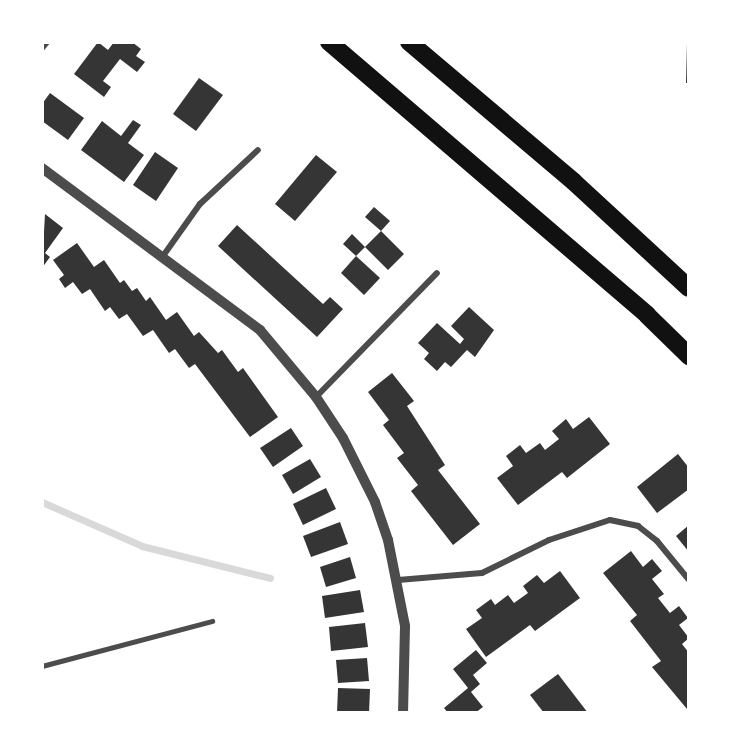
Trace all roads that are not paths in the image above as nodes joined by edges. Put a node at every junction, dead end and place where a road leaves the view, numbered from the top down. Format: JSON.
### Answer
{"nodes":[{"id":1,"x":47,"y":42,"type":"edge"},
{"id":2,"x":329,"y":42,"type":"edge"},
{"id":3,"x":408,"y":42,"type":"edge"},
{"id":4,"x":42,"y":48,"type":"edge"},
{"id":5,"x":258,"y":150,"type":"dead end"},
{"id":6,"x":42,"y":168,"type":"edge"},
{"id":7,"x":163,"y":256,"type":"junction"},
{"id":8,"x":437,"y":273,"type":"dead end"},
{"id":9,"x":689,"y":288,"type":"edge"},
{"id":10,"x":689,"y":356,"type":"edge"},
{"id":11,"x":316,"y":397,"type":"junction"},
{"id":12,"x":398,"y":580,"type":"junction"},
{"id":13,"x":689,"y":580,"type":"edge"},
{"id":14,"x":212,"y":621,"type":"dead end"},
{"id":15,"x":42,"y":666,"type":"edge"},
{"id":16,"x":403,"y":713,"type":"edge"}],
"edges":[{"from":1,"to":4,"type":"street"},
{"from":2,"to":10,"type":"highway"},
{"from":3,"to":9,"type":"highway"},
{"from":5,"to":7,"type":"street"},
{"from":6,"to":7,"type":"street"},
{"from":7,"to":11,"type":"street"},
{"from":8,"to":11,"type":"street"},
{"from":11,"to":12,"type":"street"},
{"from":12,"to":13,"type":"street"},
{"from":12,"to":16,"type":"street"},
{"from":14,"to":15,"type":"lane"}]}
